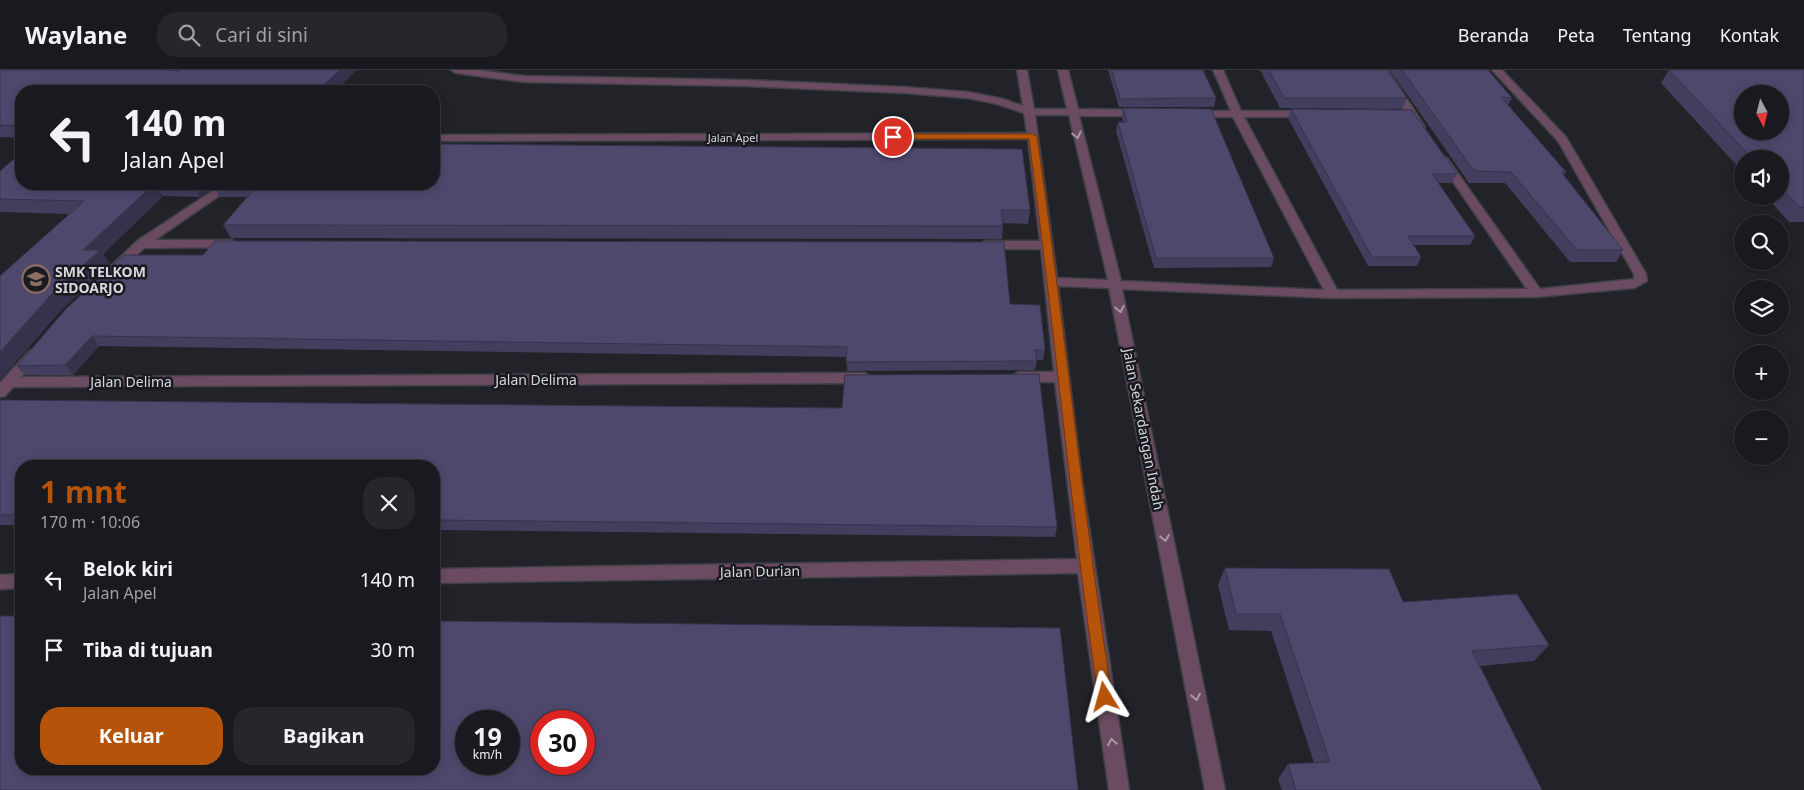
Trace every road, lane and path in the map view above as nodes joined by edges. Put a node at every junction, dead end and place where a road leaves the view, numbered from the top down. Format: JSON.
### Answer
{"nodes":[{"id":1,"x":456,"y":70,"type":"edge"},
{"id":2,"x":1022,"y":70,"type":"edge"},
{"id":3,"x":1063,"y":70,"type":"edge"},
{"id":4,"x":1218,"y":70,"type":"edge"},
{"id":5,"x":1383,"y":70,"type":"edge"},
{"id":6,"x":1497,"y":70,"type":"edge"},
{"id":7,"x":1030,"y":112,"type":"junction"},
{"id":8,"x":1072,"y":113,"type":"junction"},
{"id":9,"x":1157,"y":113,"type":"edge"},
{"id":10,"x":1177,"y":114,"type":"edge"},
{"id":11,"x":1237,"y":114,"type":"junction"},
{"id":12,"x":1324,"y":114,"type":"edge"},
{"id":13,"x":1033,"y":136,"type":"junction"},
{"id":14,"x":440,"y":138,"type":"edge"},
{"id":15,"x":221,"y":190,"type":"edge"},
{"id":16,"x":141,"y":244,"type":"junction"},
{"id":17,"x":241,"y":244,"type":"edge"},
{"id":18,"x":977,"y":245,"type":"edge"},
{"id":19,"x":1046,"y":245,"type":"junction"},
{"id":20,"x":108,"y":276,"type":"edge"},
{"id":21,"x":1053,"y":282,"type":"junction"},
{"id":22,"x":1115,"y":284,"type":"junction"},
{"id":23,"x":1536,"y":293,"type":"junction"},
{"id":24,"x":1333,"y":294,"type":"junction"},
{"id":25,"x":42,"y":344,"type":"edge"},
{"id":26,"x":1002,"y":377,"type":"edge"},
{"id":27,"x":1062,"y":377,"type":"junction"},
{"id":28,"x":883,"y":378,"type":"edge"},
{"id":29,"x":5,"y":387,"type":"edge"},
{"id":30,"x":1086,"y":566,"type":"junction"},
{"id":31,"x":440,"y":576,"type":"edge"},
{"id":32,"x":15,"y":581,"type":"edge"},
{"id":33,"x":0,"y":582,"type":"edge"},
{"id":34,"x":1119,"y":790,"type":"edge"},
{"id":35,"x":1215,"y":790,"type":"edge"}],
"edges":[{"from":1,"to":7,"type":"street"},
{"from":2,"to":7,"type":"street"},
{"from":3,"to":8,"type":"street","name":"Jalan Sekardangan Indah"},
{"from":4,"to":11,"type":"street"},
{"from":5,"to":23,"type":"street"},
{"from":6,"to":23,"type":"street"},
{"from":7,"to":8,"type":"street"},
{"from":7,"to":13,"type":"street"},
{"from":8,"to":9,"type":"street"},
{"from":8,"to":22,"type":"street","name":"Jalan Sekardangan Indah","one_way":true},
{"from":10,"to":11,"type":"street"},
{"from":11,"to":12,"type":"street"},
{"from":11,"to":24,"type":"street"},
{"from":13,"to":14,"type":"street","name":"Jalan Apel"},
{"from":13,"to":19,"type":"street"},
{"from":15,"to":16,"type":"street"},
{"from":16,"to":17,"type":"street"},
{"from":16,"to":20,"type":"street"},
{"from":18,"to":19,"type":"street"},
{"from":19,"to":21,"type":"street"},
{"from":21,"to":22,"type":"street"},
{"from":21,"to":27,"type":"street"},
{"from":22,"to":24,"type":"street"},
{"from":22,"to":35,"type":"street","name":"Jalan Sekardangan Indah","one_way":true},
{"from":23,"to":24,"type":"street"},
{"from":25,"to":29,"type":"street"},
{"from":26,"to":27,"type":"street"},
{"from":27,"to":30,"type":"street"},
{"from":28,"to":29,"type":"street","name":"Jalan Delima"},
{"from":30,"to":31,"type":"street","name":"Jalan Durian"},
{"from":34,"to":30,"type":"street","one_way":true},
{"from":32,"to":33,"type":"street"}]}
